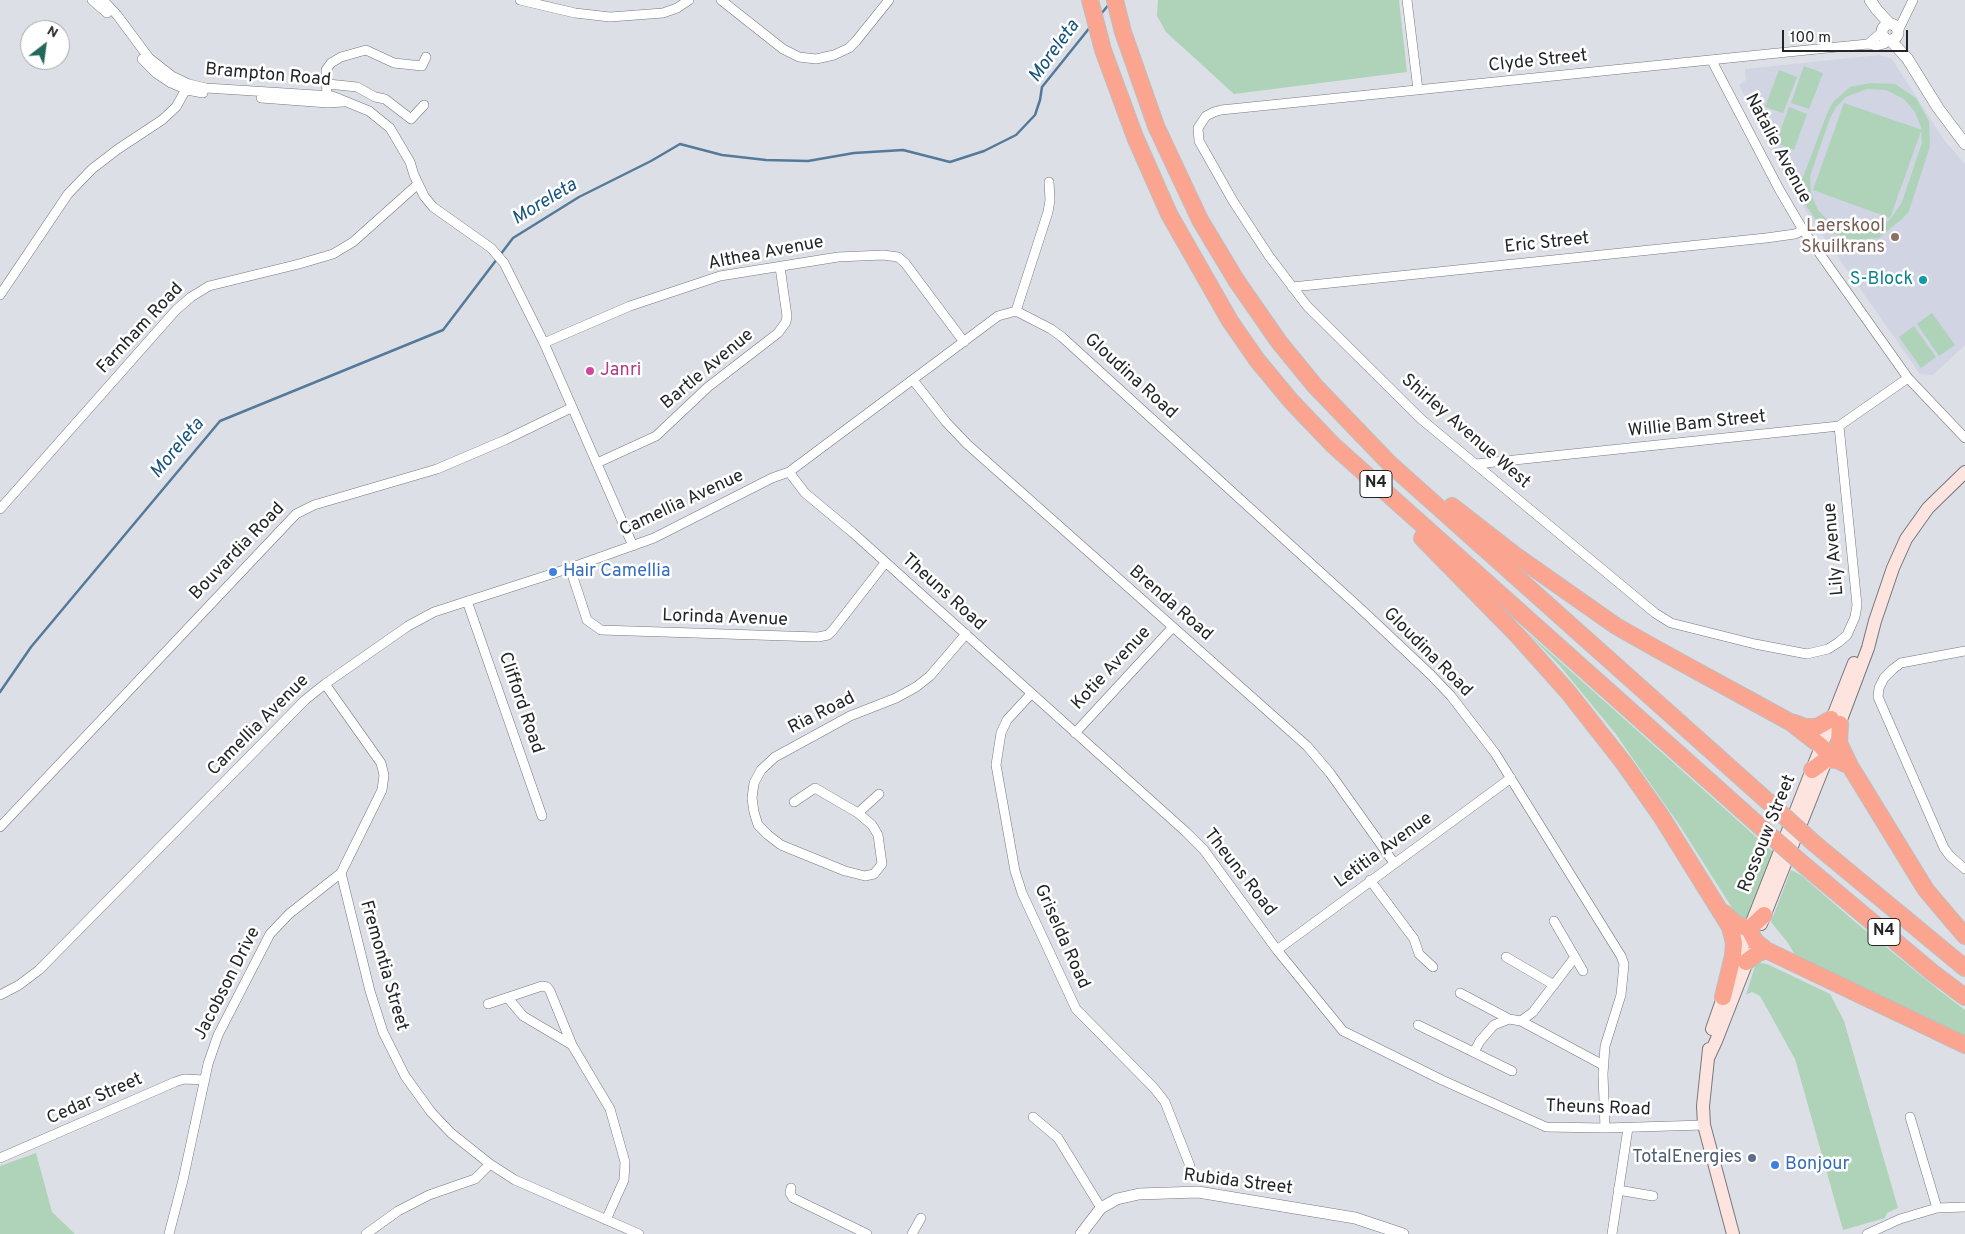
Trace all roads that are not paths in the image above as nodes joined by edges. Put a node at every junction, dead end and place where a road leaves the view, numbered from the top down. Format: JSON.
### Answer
{"nodes":[{"id":1,"x":92,"y":0,"type":"edge"},
{"id":2,"x":102,"y":0,"type":"edge"},
{"id":3,"x":520,"y":0,"type":"edge"},
{"id":4,"x":689,"y":0,"type":"edge"},
{"id":5,"x":721,"y":0,"type":"edge"},
{"id":6,"x":889,"y":0,"type":"edge"},
{"id":7,"x":1115,"y":0,"type":"edge"},
{"id":8,"x":1407,"y":0,"type":"edge"},
{"id":9,"x":1870,"y":0,"type":"edge"},
{"id":10,"x":1913,"y":0,"type":"edge"},
{"id":11,"x":1091,"y":2,"type":"edge"},
{"id":12,"x":1890,"y":32,"type":"junction"},
{"id":13,"x":426,"y":57,"type":"dead end"},
{"id":14,"x":1712,"y":61,"type":"junction"},
{"id":15,"x":328,"y":84,"type":"junction"},
{"id":16,"x":188,"y":87,"type":"junction"},
{"id":17,"x":1418,"y":90,"type":"junction"},
{"id":18,"x":327,"y":96,"type":"junction"},
{"id":19,"x":350,"y":102,"type":"junction"},
{"id":20,"x":424,"y":105,"type":"dead end"},
{"id":21,"x":395,"y":107,"type":"junction"},
{"id":22,"x":1211,"y":113,"type":"joint"},
{"id":23,"x":382,"y":120,"type":"junction"},
{"id":24,"x":1965,"y":144,"type":"edge"},
{"id":25,"x":1049,"y":182,"type":"dead end"},
{"id":26,"x":418,"y":184,"type":"junction"},
{"id":27,"x":1803,"y":230,"type":"junction"},
{"id":28,"x":780,"y":267,"type":"junction"},
{"id":29,"x":1292,"y":287,"type":"junction"},
{"id":30,"x":0,"y":295,"type":"edge"},
{"id":31,"x":1016,"y":311,"type":"junction"},
{"id":32,"x":964,"y":342,"type":"junction"},
{"id":33,"x":544,"y":343,"type":"junction"},
{"id":34,"x":1908,"y":378,"type":"junction"},
{"id":35,"x":913,"y":380,"type":"junction"},
{"id":36,"x":571,"y":408,"type":"junction"},
{"id":37,"x":1839,"y":426,"type":"junction"},
{"id":38,"x":1965,"y":438,"type":"edge"},
{"id":39,"x":1333,"y":445,"type":"junction"},
{"id":40,"x":597,"y":462,"type":"junction"},
{"id":41,"x":1390,"y":464,"type":"junction"},
{"id":42,"x":1476,"y":464,"type":"junction"},
{"id":43,"x":788,"y":472,"type":"junction"},
{"id":44,"x":1965,"y":472,"type":"edge"},
{"id":45,"x":1965,"y":483,"type":"edge"},
{"id":46,"x":1950,"y":486,"type":"junction"},
{"id":47,"x":0,"y":509,"type":"edge"},
{"id":48,"x":633,"y":546,"type":"junction"},
{"id":49,"x":885,"y":563,"type":"junction"},
{"id":50,"x":570,"y":568,"type":"junction"},
{"id":51,"x":467,"y":601,"type":"junction"},
{"id":52,"x":1172,"y":628,"type":"junction"},
{"id":53,"x":966,"y":634,"type":"junction"},
{"id":54,"x":1965,"y":651,"type":"edge"},
{"id":55,"x":1821,"y":652,"type":"joint"},
{"id":56,"x":325,"y":684,"type":"junction"},
{"id":57,"x":1032,"y":694,"type":"junction"},
{"id":58,"x":1835,"y":721,"type":"junction"},
{"id":59,"x":1790,"y":722,"type":"junction"},
{"id":60,"x":1075,"y":733,"type":"junction"},
{"id":61,"x":1825,"y":753,"type":"junction"},
{"id":62,"x":1850,"y":766,"type":"junction"},
{"id":63,"x":1812,"y":770,"type":"joint"},
{"id":64,"x":1511,"y":778,"type":"junction"},
{"id":65,"x":879,"y":794,"type":"dead end"},
{"id":66,"x":794,"y":802,"type":"dead end"},
{"id":67,"x":858,"y":813,"type":"junction"},
{"id":68,"x":542,"y":816,"type":"dead end"},
{"id":69,"x":0,"y":827,"type":"edge"},
{"id":70,"x":1394,"y":863,"type":"junction"},
{"id":71,"x":1965,"y":869,"type":"edge"},
{"id":72,"x":340,"y":873,"type":"junction"},
{"id":73,"x":1370,"y":880,"type":"junction"},
{"id":74,"x":1720,"y":908,"type":"junction"},
{"id":75,"x":1764,"y":915,"type":"joint"},
{"id":76,"x":1554,"y":921,"type":"dead end"},
{"id":77,"x":1965,"y":936,"type":"edge"},
{"id":78,"x":1757,"y":940,"type":"junction"},
{"id":79,"x":1277,"y":950,"type":"junction"},
{"id":80,"x":1506,"y":957,"type":"dead end"},
{"id":81,"x":1575,"y":957,"type":"junction"},
{"id":82,"x":1746,"y":962,"type":"joint"},
{"id":83,"x":1433,"y":967,"type":"dead end"},
{"id":84,"x":1965,"y":968,"type":"edge"},
{"id":85,"x":1583,"y":971,"type":"dead end"},
{"id":86,"x":1554,"y":985,"type":"junction"},
{"id":87,"x":1460,"y":992,"type":"dead end"},
{"id":88,"x":0,"y":995,"type":"edge"},
{"id":89,"x":1723,"y":997,"type":"junction"},
{"id":90,"x":1965,"y":997,"type":"edge"},
{"id":91,"x":508,"y":998,"type":"junction"},
{"id":92,"x":488,"y":1004,"type":"dead end"},
{"id":93,"x":1509,"y":1020,"type":"junction"},
{"id":94,"x":1520,"y":1021,"type":"junction"},
{"id":95,"x":1418,"y":1025,"type":"dead end"},
{"id":96,"x":572,"y":1045,"type":"junction"},
{"id":97,"x":1965,"y":1045,"type":"edge"},
{"id":98,"x":1474,"y":1052,"type":"junction"},
{"id":99,"x":1708,"y":1056,"type":"junction"},
{"id":100,"x":1603,"y":1065,"type":"junction"},
{"id":101,"x":1512,"y":1071,"type":"dead end"},
{"id":102,"x":205,"y":1080,"type":"junction"},
{"id":103,"x":1032,"y":1117,"type":"dead end"},
{"id":104,"x":1910,"y":1117,"type":"dead end"},
{"id":105,"x":1704,"y":1125,"type":"junction"},
{"id":106,"x":1605,"y":1128,"type":"junction"},
{"id":107,"x":1628,"y":1128,"type":"junction"},
{"id":108,"x":0,"y":1158,"type":"edge"},
{"id":109,"x":490,"y":1164,"type":"junction"},
{"id":110,"x":1190,"y":1166,"type":"dead end"},
{"id":111,"x":791,"y":1188,"type":"dead end"},
{"id":112,"x":1618,"y":1190,"type":"junction"},
{"id":113,"x":1653,"y":1196,"type":"dead end"},
{"id":114,"x":1965,"y":1207,"type":"edge"},
{"id":115,"x":1101,"y":1208,"type":"junction"},
{"id":116,"x":1937,"y":1208,"type":"junction"},
{"id":117,"x":921,"y":1218,"type":"dead end"},
{"id":118,"x":606,"y":1220,"type":"junction"},
{"id":119,"x":1732,"y":1232,"type":"edge"},
{"id":120,"x":169,"y":1234,"type":"edge"},
{"id":121,"x":366,"y":1234,"type":"edge"},
{"id":122,"x":639,"y":1234,"type":"edge"},
{"id":123,"x":866,"y":1234,"type":"edge"},
{"id":124,"x":912,"y":1234,"type":"edge"},
{"id":125,"x":1082,"y":1234,"type":"edge"},
{"id":126,"x":1403,"y":1234,"type":"edge"},
{"id":127,"x":1612,"y":1234,"type":"edge"},
{"id":128,"x":1867,"y":1234,"type":"edge"}],
"edges":[{"from":1,"to":16,"type":"street"},
{"from":2,"to":16,"type":"street"},
{"from":3,"to":4,"type":"street"},
{"from":5,"to":6,"type":"street"},
{"from":7,"to":41,"type":"highway","number":"N4"},
{"from":8,"to":17,"type":"street"},
{"from":9,"to":12,"type":"street"},
{"from":10,"to":12,"type":"street","name":"Clyde Street"},
{"from":11,"to":39,"type":"highway","number":"N4"},
{"from":12,"to":14,"type":"street","name":"Clyde Street"},
{"from":12,"to":24,"type":"street"},
{"from":13,"to":15,"type":"street"},
{"from":14,"to":17,"type":"street","name":"Clyde Street"},
{"from":14,"to":27,"type":"street","name":"Natalie Avenue"},
{"from":15,"to":18,"type":"street"},
{"from":15,"to":21,"type":"street"},
{"from":16,"to":18,"type":"street","name":"Brampton Road"},
{"from":16,"to":19,"type":"street","name":"Brampton Road"},
{"from":16,"to":30,"type":"street","name":"Brampton Road"},
{"from":17,"to":22,"type":"street","name":"Clyde Street"},
{"from":18,"to":19,"type":"street","name":"Brampton Road"},
{"from":19,"to":23,"type":"street","name":"Brampton Road"},
{"from":20,"to":21,"type":"street"},
{"from":21,"to":23,"type":"street"},
{"from":22,"to":29,"type":"street","name":"Shirley Avenue West"},
{"from":23,"to":26,"type":"street","name":"Brampton Road"},
{"from":25,"to":31,"type":"street"},
{"from":26,"to":33,"type":"street","name":"Brampton Road"},
{"from":26,"to":47,"type":"street","name":"Farnham Road"},
{"from":27,"to":29,"type":"street","name":"Eric Street"},
{"from":27,"to":34,"type":"street","name":"Natalie Avenue"},
{"from":28,"to":32,"type":"street","name":"Althea Avenue"},
{"from":28,"to":33,"type":"street","name":"Althea Avenue"},
{"from":28,"to":40,"type":"street","name":"Bartle Avenue"},
{"from":29,"to":42,"type":"street","name":"Shirley Avenue West"},
{"from":31,"to":32,"type":"street","name":"Camellia Avenue"},
{"from":31,"to":64,"type":"street","name":"Gloudina Road"},
{"from":32,"to":35,"type":"street","name":"Camellia Avenue"},
{"from":33,"to":36,"type":"street","name":"Brampton Road"},
{"from":34,"to":37,"type":"street","name":"Willie Bam Street"},
{"from":34,"to":38,"type":"street","name":"Natalie Avenue"},
{"from":35,"to":43,"type":"street","name":"Camellia Avenue"},
{"from":35,"to":52,"type":"street","name":"Brenda Road"},
{"from":36,"to":40,"type":"street","name":"Brampton Road"},
{"from":36,"to":69,"type":"street","name":"Bouvardia Road"},
{"from":37,"to":42,"type":"street","name":"Willie Bam Street"},
{"from":37,"to":55,"type":"street","name":"Lily Avenue"},
{"from":39,"to":74,"type":"highway"},
{"from":39,"to":90,"type":"highway","number":"N4","bridge":true},
{"from":40,"to":48,"type":"street","name":"Brampton Road"},
{"from":41,"to":59,"type":"highway"},
{"from":41,"to":84,"type":"highway","number":"N4","bridge":true},
{"from":42,"to":55,"type":"street","name":"Shirley Avenue West"},
{"from":43,"to":48,"type":"street","name":"Camellia Avenue"},
{"from":43,"to":49,"type":"street","name":"Theuns Road"},
{"from":44,"to":46,"type":"main road","name":"Rossouw Street"},
{"from":45,"to":46,"type":"main road"},
{"from":46,"to":58,"type":"main road","name":"Rossouw Street"},
{"from":48,"to":50,"type":"street","name":"Camellia Avenue"},
{"from":49,"to":50,"type":"street","name":"Lorinda Avenue"},
{"from":49,"to":53,"type":"street","name":"Theuns Road"},
{"from":50,"to":51,"type":"street","name":"Camellia Avenue"},
{"from":51,"to":56,"type":"street","name":"Camellia Avenue"},
{"from":51,"to":68,"type":"street","name":"Clifford Road"},
{"from":52,"to":60,"type":"street","name":"Kotie Avenue"},
{"from":52,"to":70,"type":"street","name":"Brenda Road"},
{"from":53,"to":57,"type":"street","name":"Theuns Road"},
{"from":53,"to":67,"type":"street","name":"Ria Road"},
{"from":54,"to":71,"type":"street"},
{"from":56,"to":72,"type":"street","name":"Jacobson Drive"},
{"from":56,"to":88,"type":"street","name":"Camellia Avenue"},
{"from":57,"to":60,"type":"street","name":"Theuns Road"},
{"from":57,"to":110,"type":"street","name":"Griselda Road"},
{"from":58,"to":59,"type":"highway"},
{"from":58,"to":61,"type":"main road","name":"Rossouw Street"},
{"from":58,"to":62,"type":"highway"},
{"from":59,"to":61,"type":"highway"},
{"from":60,"to":79,"type":"street","name":"Theuns Road"},
{"from":61,"to":62,"type":"highway"},
{"from":61,"to":63,"type":"highway"},
{"from":61,"to":75,"type":"main road","name":"Rossouw Street"},
{"from":62,"to":77,"type":"highway"},
{"from":63,"to":78,"type":"main road","name":"Rossouw Street"},
{"from":64,"to":70,"type":"street","name":"Letitia Avenue"},
{"from":64,"to":100,"type":"street","name":"Gloudina Road"},
{"from":65,"to":67,"type":"street"},
{"from":66,"to":67,"type":"street"},
{"from":70,"to":73,"type":"street","name":"Letitia Avenue"},
{"from":72,"to":102,"type":"street","name":"Jacobson Drive"},
{"from":72,"to":109,"type":"street","name":"Fremontia Street"},
{"from":73,"to":79,"type":"street","name":"Letitia Avenue"},
{"from":73,"to":83,"type":"street"},
{"from":74,"to":78,"type":"highway"},
{"from":74,"to":89,"type":"highway"},
{"from":75,"to":78,"type":"highway"},
{"from":76,"to":81,"type":"street"},
{"from":78,"to":82,"type":"highway"},
{"from":78,"to":89,"type":"main road","name":"Rossouw Street"},
{"from":78,"to":97,"type":"highway"},
{"from":79,"to":106,"type":"street","name":"Theuns Road"},
{"from":80,"to":86,"type":"street"},
{"from":81,"to":85,"type":"street"},
{"from":81,"to":86,"type":"street"},
{"from":82,"to":99,"type":"main road","name":"Rossouw Street"},
{"from":86,"to":94,"type":"street"},
{"from":87,"to":93,"type":"street"},
{"from":89,"to":99,"type":"main road","name":"Rossouw Street"},
{"from":91,"to":92,"type":"street"},
{"from":91,"to":96,"type":"street"},
{"from":91,"to":96,"type":"street"},
{"from":93,"to":94,"type":"street"},
{"from":93,"to":98,"type":"street"},
{"from":94,"to":100,"type":"street"},
{"from":95,"to":98,"type":"street"},
{"from":96,"to":118,"type":"street"},
{"from":98,"to":101,"type":"street"},
{"from":99,"to":105,"type":"main road","name":"Rossouw Street"},
{"from":100,"to":106,"type":"street","name":"Gloudina Road"},
{"from":102,"to":108,"type":"street","name":"Cedar Street"},
{"from":102,"to":120,"type":"street","name":"Jacobson Drive"},
{"from":103,"to":115,"type":"street"},
{"from":104,"to":116,"type":"street"},
{"from":105,"to":107,"type":"street","name":"Theuns Road"},
{"from":105,"to":119,"type":"main road","name":"Rossouw Street"},
{"from":106,"to":107,"type":"street","name":"Theuns Road"},
{"from":107,"to":112,"type":"street"},
{"from":109,"to":118,"type":"street","name":"Fremontia Street"},
{"from":109,"to":121,"type":"street"},
{"from":111,"to":123,"type":"street"},
{"from":112,"to":113,"type":"street"},
{"from":112,"to":127,"type":"street"},
{"from":114,"to":116,"type":"street"},
{"from":115,"to":125,"type":"street","name":"Rubida Street"},
{"from":115,"to":126,"type":"street","name":"Rubida Street"},
{"from":116,"to":128,"type":"street"},
{"from":117,"to":124,"type":"street"},
{"from":118,"to":122,"type":"street","name":"Fremontia Street"}]}
